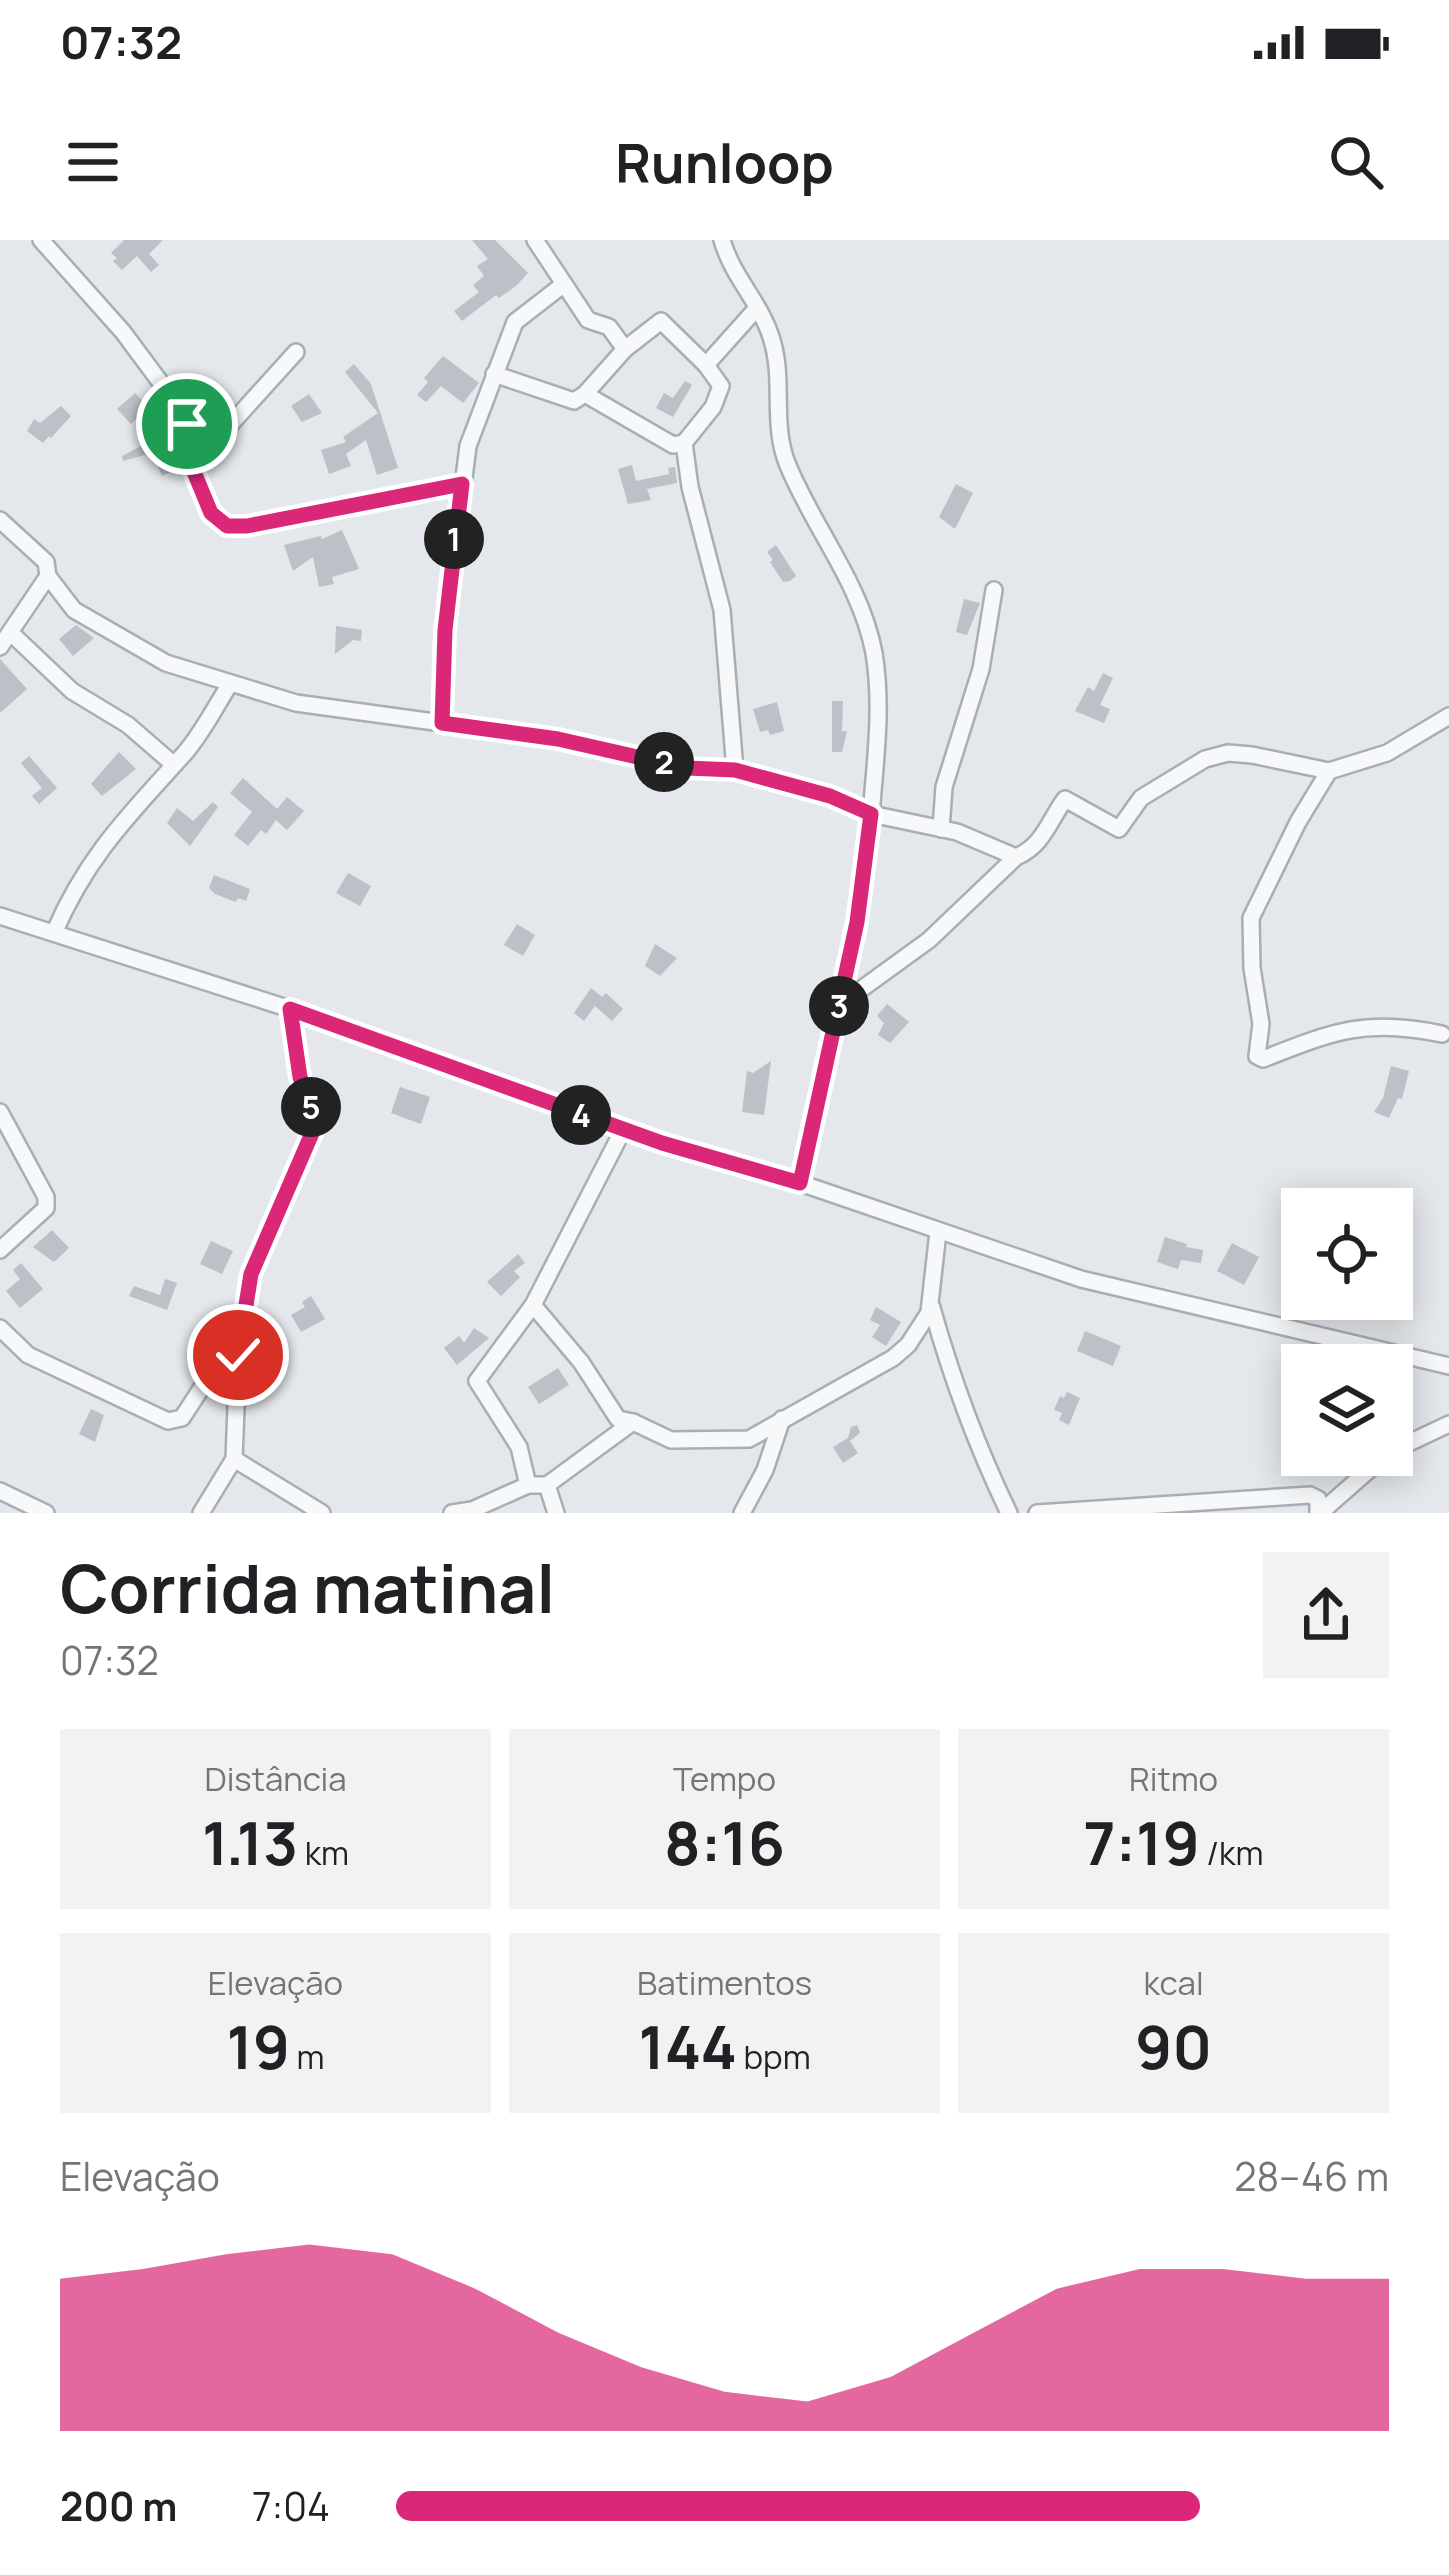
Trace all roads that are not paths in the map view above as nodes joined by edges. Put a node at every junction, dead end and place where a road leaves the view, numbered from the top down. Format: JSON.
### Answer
{"nodes":[{"id":1,"x":41,"y":240,"type":"edge"},
{"id":2,"x":535,"y":240,"type":"edge"},
{"id":3,"x":722,"y":240,"type":"edge"},
{"id":4,"x":564,"y":284,"type":"junction"},
{"id":5,"x":757,"y":308,"type":"junction"},
{"id":6,"x":625,"y":349,"type":"junction"},
{"id":7,"x":296,"y":352,"type":"dead end"},
{"id":8,"x":706,"y":365,"type":"junction"},
{"id":9,"x":494,"y":374,"type":"junction"},
{"id":10,"x":585,"y":394,"type":"junction"},
{"id":11,"x":684,"y":443,"type":"junction"},
{"id":12,"x":188,"y":451,"type":"junction"},
{"id":13,"x":462,"y":484,"type":"junction"},
{"id":14,"x":0,"y":520,"type":"edge"},
{"id":15,"x":48,"y":576,"type":"junction"},
{"id":16,"x":994,"y":590,"type":"dead end"},
{"id":17,"x":12,"y":634,"type":"junction"},
{"id":18,"x":0,"y":647,"type":"edge"},
{"id":19,"x":230,"y":684,"type":"junction"},
{"id":20,"x":1449,"y":716,"type":"edge"},
{"id":21,"x":442,"y":723,"type":"junction"},
{"id":22,"x":173,"y":764,"type":"junction"},
{"id":23,"x":735,"y":770,"type":"junction"},
{"id":24,"x":1329,"y":771,"type":"junction"},
{"id":25,"x":871,"y":814,"type":"junction"},
{"id":26,"x":941,"y":829,"type":"junction"},
{"id":27,"x":1016,"y":857,"type":"junction"},
{"id":28,"x":0,"y":916,"type":"edge"},
{"id":29,"x":54,"y":933,"type":"junction"},
{"id":30,"x":838,"y":1006,"type":"junction"},
{"id":31,"x":290,"y":1009,"type":"junction"},
{"id":32,"x":1442,"y":1034,"type":"dead end"},
{"id":33,"x":0,"y":1112,"type":"edge"},
{"id":34,"x":623,"y":1130,"type":"junction"},
{"id":35,"x":800,"y":1183,"type":"junction"},
{"id":36,"x":938,"y":1232,"type":"junction"},
{"id":37,"x":0,"y":1250,"type":"edge"},
{"id":38,"x":533,"y":1305,"type":"junction"},
{"id":39,"x":932,"y":1308,"type":"junction"},
{"id":40,"x":0,"y":1328,"type":"edge"},
{"id":41,"x":238,"y":1355,"type":"junction"},
{"id":42,"x":1449,"y":1366,"type":"edge"},
{"id":43,"x":221,"y":1372,"type":"junction"},
{"id":44,"x":239,"y":1376,"type":"junction"},
{"id":45,"x":782,"y":1419,"type":"junction"},
{"id":46,"x":633,"y":1422,"type":"junction"},
{"id":47,"x":1449,"y":1424,"type":"edge"},
{"id":48,"x":1413,"y":1441,"type":"edge"},
{"id":49,"x":234,"y":1460,"type":"junction"},
{"id":50,"x":1362,"y":1476,"type":"edge"},
{"id":51,"x":528,"y":1485,"type":"junction"},
{"id":52,"x":547,"y":1485,"type":"junction"},
{"id":53,"x":0,"y":1491,"type":"edge"},
{"id":54,"x":46,"y":1513,"type":"edge"},
{"id":55,"x":201,"y":1513,"type":"edge"},
{"id":56,"x":322,"y":1513,"type":"edge"},
{"id":57,"x":452,"y":1513,"type":"edge"},
{"id":58,"x":556,"y":1513,"type":"edge"},
{"id":59,"x":742,"y":1513,"type":"edge"},
{"id":60,"x":1009,"y":1513,"type":"edge"},
{"id":61,"x":1037,"y":1513,"type":"edge"},
{"id":62,"x":1319,"y":1513,"type":"edge"}],
"edges":[{"from":1,"to":12,"type":"street"},
{"from":2,"to":4,"type":"street"},
{"from":3,"to":5,"type":"street"},
{"from":4,"to":6,"type":"street"},
{"from":4,"to":9,"type":"street"},
{"from":5,"to":8,"type":"street"},
{"from":5,"to":25,"type":"street"},
{"from":6,"to":8,"type":"street"},
{"from":6,"to":10,"type":"street"},
{"from":7,"to":12,"type":"street"},
{"from":8,"to":11,"type":"street"},
{"from":9,"to":10,"type":"street"},
{"from":9,"to":13,"type":"street"},
{"from":10,"to":11,"type":"street"},
{"from":11,"to":23,"type":"street"},
{"from":12,"to":13,"type":"street"},
{"from":13,"to":21,"type":"street"},
{"from":14,"to":15,"type":"street"},
{"from":15,"to":17,"type":"street"},
{"from":15,"to":19,"type":"street"},
{"from":16,"to":26,"type":"street"},
{"from":17,"to":18,"type":"street"},
{"from":17,"to":22,"type":"street"},
{"from":19,"to":21,"type":"street"},
{"from":19,"to":22,"type":"street"},
{"from":20,"to":24,"type":"street"},
{"from":21,"to":23,"type":"street"},
{"from":22,"to":29,"type":"street"},
{"from":23,"to":25,"type":"street"},
{"from":24,"to":27,"type":"street"},
{"from":24,"to":32,"type":"street"},
{"from":25,"to":26,"type":"street"},
{"from":25,"to":30,"type":"street"},
{"from":26,"to":27,"type":"street"},
{"from":27,"to":30,"type":"street"},
{"from":28,"to":29,"type":"street"},
{"from":29,"to":31,"type":"street"},
{"from":30,"to":35,"type":"street"},
{"from":31,"to":34,"type":"street"},
{"from":31,"to":41,"type":"street"},
{"from":33,"to":37,"type":"street"},
{"from":34,"to":35,"type":"street"},
{"from":34,"to":38,"type":"street"},
{"from":35,"to":36,"type":"street"},
{"from":36,"to":39,"type":"street"},
{"from":36,"to":42,"type":"street"},
{"from":38,"to":46,"type":"street"},
{"from":38,"to":51,"type":"street"},
{"from":39,"to":45,"type":"street"},
{"from":39,"to":60,"type":"street"},
{"from":40,"to":43,"type":"street"},
{"from":41,"to":43,"type":"street"},
{"from":41,"to":44,"type":"street"},
{"from":43,"to":44,"type":"street"},
{"from":44,"to":49,"type":"street"},
{"from":45,"to":46,"type":"street"},
{"from":45,"to":59,"type":"street"},
{"from":46,"to":52,"type":"street"},
{"from":47,"to":48,"type":"street"},
{"from":49,"to":55,"type":"street"},
{"from":49,"to":56,"type":"street"},
{"from":50,"to":62,"type":"street"},
{"from":51,"to":52,"type":"street"},
{"from":51,"to":57,"type":"street"},
{"from":52,"to":58,"type":"street"},
{"from":53,"to":54,"type":"street"},
{"from":61,"to":62,"type":"street"}]}
